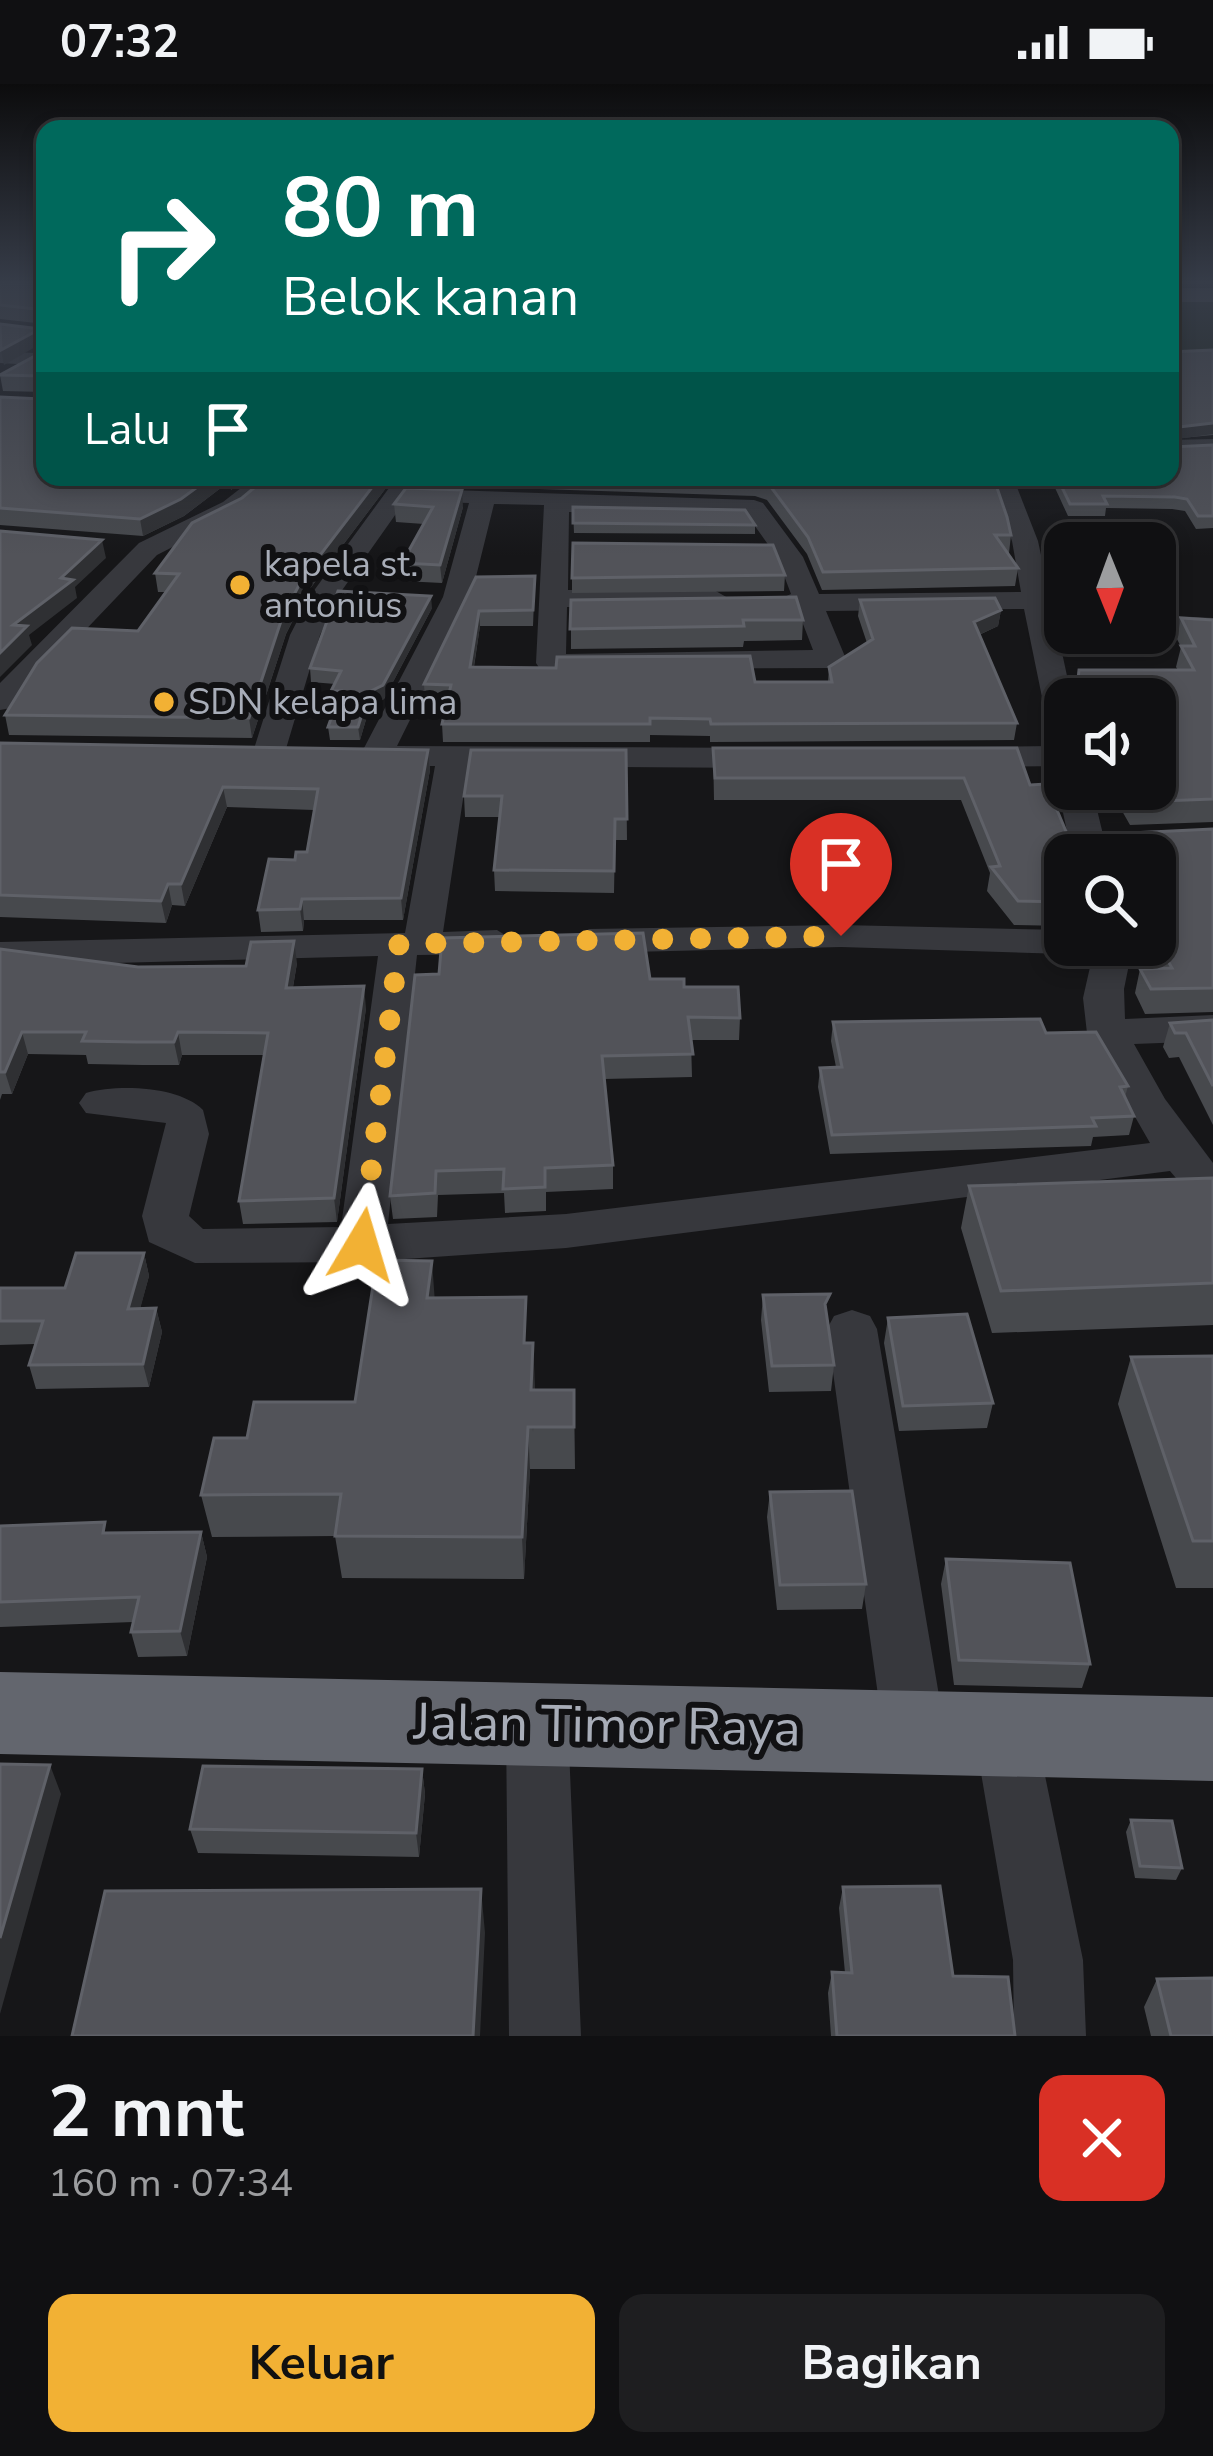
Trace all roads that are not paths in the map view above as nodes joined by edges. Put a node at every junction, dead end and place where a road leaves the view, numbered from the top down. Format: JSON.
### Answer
{"nodes":[{"id":1,"x":1179,"y":446,"type":"edge"},
{"id":2,"x":1213,"y":446,"type":"edge"},
{"id":3,"x":259,"y":486,"type":"edge"},
{"id":4,"x":480,"y":486,"type":"edge"},
{"id":5,"x":763,"y":486,"type":"edge"},
{"id":6,"x":1004,"y":486,"type":"edge"},
{"id":7,"x":107,"y":545,"type":"dead end"},
{"id":8,"x":737,"y":547,"type":"edge"},
{"id":9,"x":782,"y":547,"type":"junction"},
{"id":10,"x":148,"y":549,"type":"junction"},
{"id":11,"x":329,"y":590,"type":"junction"},
{"id":12,"x":370,"y":592,"type":"edge"},
{"id":13,"x":555,"y":603,"type":"junction"},
{"id":14,"x":809,"y":603,"type":"junction"},
{"id":15,"x":1044,"y":603,"type":"edge"},
{"id":16,"x":1044,"y":613,"type":"edge"},
{"id":17,"x":1176,"y":625,"type":"edge"},
{"id":18,"x":1213,"y":626,"type":"edge"},
{"id":19,"x":0,"y":653,"type":"edge"},
{"id":20,"x":46,"y":656,"type":"junction"},
{"id":21,"x":0,"y":700,"type":"edge"},
{"id":22,"x":226,"y":751,"type":"edge"},
{"id":23,"x":269,"y":752,"type":"junction"},
{"id":24,"x":1044,"y":755,"type":"edge"},
{"id":25,"x":376,"y":756,"type":"junction"},
{"id":26,"x":454,"y":756,"type":"junction"},
{"id":27,"x":936,"y":757,"type":"edge"},
{"id":28,"x":800,"y":758,"type":"edge"},
{"id":29,"x":1044,"y":941,"type":"edge"},
{"id":30,"x":411,"y":944,"type":"junction"},
{"id":31,"x":0,"y":954,"type":"edge"},
{"id":32,"x":1103,"y":966,"type":"edge"},
{"id":33,"x":1213,"y":1028,"type":"edge"},
{"id":34,"x":1108,"y":1033,"type":"junction"},
{"id":35,"x":101,"y":1103,"type":"dead end"},
{"id":36,"x":1201,"y":1176,"type":"edge"},
{"id":37,"x":362,"y":1245,"type":"junction"},
{"id":38,"x":852,"y":1329,"type":"dead end"},
{"id":39,"x":0,"y":1713,"type":"edge"},
{"id":40,"x":537,"y":1724,"type":"junction"},
{"id":41,"x":914,"y":1731,"type":"junction"},
{"id":42,"x":1005,"y":1732,"type":"junction"},
{"id":43,"x":1213,"y":1739,"type":"edge"},
{"id":44,"x":545,"y":2036,"type":"edge"},
{"id":45,"x":1050,"y":2036,"type":"edge"}],
"edges":[{"from":1,"to":2,"type":"street"},
{"from":3,"to":10,"type":"street"},
{"from":4,"to":5,"type":"street"},
{"from":4,"to":11,"type":"street"},
{"from":4,"to":25,"type":"street"},
{"from":6,"to":15,"type":"street"},
{"from":7,"to":10,"type":"street"},
{"from":8,"to":9,"type":"street"},
{"from":9,"to":13,"type":"street"},
{"from":9,"to":14,"type":"street"},
{"from":10,"to":20,"type":"street"},
{"from":11,"to":12,"type":"street"},
{"from":11,"to":23,"type":"street"},
{"from":13,"to":14,"type":"street"},
{"from":13,"to":14,"type":"street"},
{"from":14,"to":16,"type":"street"},
{"from":17,"to":18,"type":"street"},
{"from":19,"to":20,"type":"street"},
{"from":20,"to":21,"type":"street"},
{"from":22,"to":23,"type":"street"},
{"from":23,"to":25,"type":"street"},
{"from":24,"to":27,"type":"street"},
{"from":25,"to":26,"type":"street"},
{"from":26,"to":28,"type":"street"},
{"from":26,"to":30,"type":"street"},
{"from":29,"to":30,"type":"street"},
{"from":30,"to":31,"type":"street"},
{"from":30,"to":37,"type":"street"},
{"from":32,"to":34,"type":"street"},
{"from":33,"to":34,"type":"street"},
{"from":34,"to":36,"type":"street"},
{"from":35,"to":37,"type":"street"},
{"from":36,"to":37,"type":"street"},
{"from":38,"to":41,"type":"street"},
{"from":39,"to":40,"type":"highway","name":"Jalan Timor Raya"},
{"from":40,"to":41,"type":"highway","name":"Jalan Timor Raya"},
{"from":40,"to":44,"type":"street"},
{"from":41,"to":42,"type":"highway","name":"Jalan Timor Raya"},
{"from":42,"to":43,"type":"highway","name":"Jalan Timor Raya"},
{"from":42,"to":45,"type":"street"}]}
